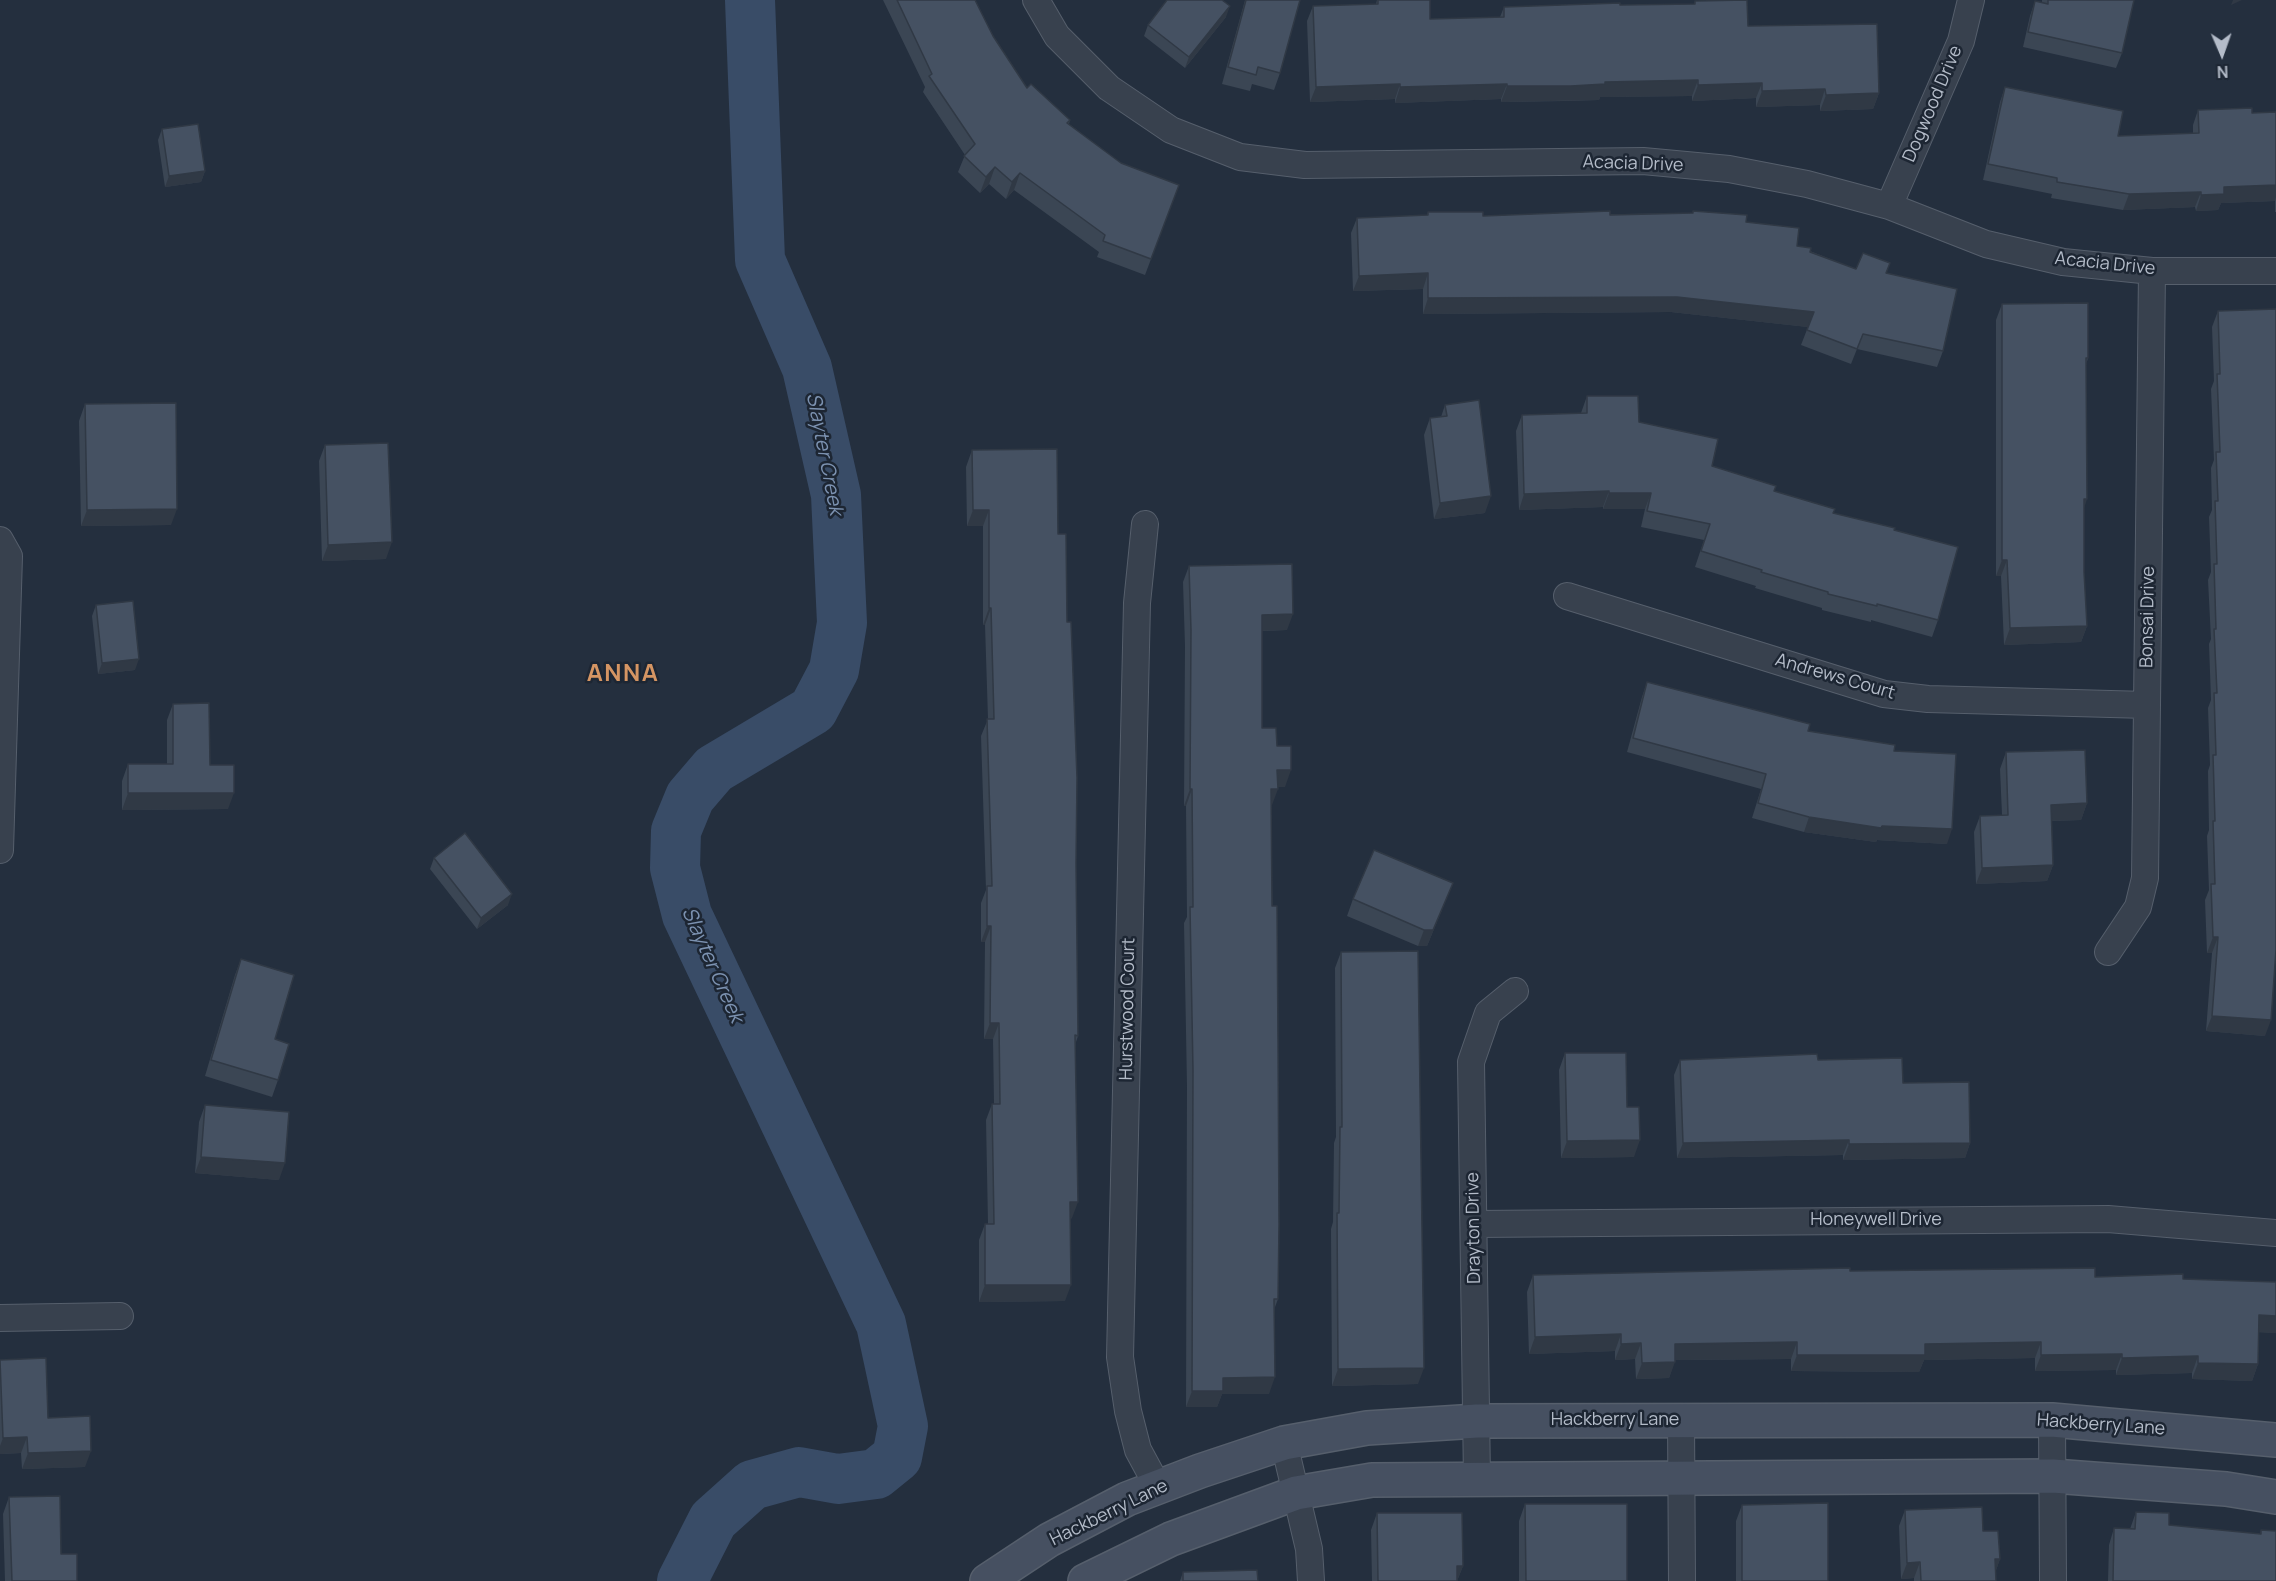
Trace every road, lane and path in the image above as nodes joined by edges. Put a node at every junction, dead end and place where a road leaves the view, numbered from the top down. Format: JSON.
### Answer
{"nodes":[{"id":1,"x":1036,"y":0,"type":"edge"},
{"id":2,"x":1971,"y":0,"type":"edge"},
{"id":3,"x":1889,"y":206,"type":"junction"},
{"id":4,"x":2152,"y":271,"type":"junction"},
{"id":5,"x":2276,"y":271,"type":"edge"},
{"id":6,"x":1145,"y":524,"type":"dead end"},
{"id":7,"x":0,"y":540,"type":"edge"},
{"id":8,"x":1568,"y":596,"type":"dead end"},
{"id":9,"x":2147,"y":705,"type":"junction"},
{"id":10,"x":0,"y":850,"type":"edge"},
{"id":11,"x":2108,"y":952,"type":"dead end"},
{"id":12,"x":1515,"y":991,"type":"dead end"},
{"id":13,"x":1474,"y":1224,"type":"junction"},
{"id":14,"x":2276,"y":1233,"type":"edge"},
{"id":15,"x":120,"y":1316,"type":"dead end"},
{"id":16,"x":0,"y":1318,"type":"edge"},
{"id":17,"x":1681,"y":1420,"type":"junction"},
{"id":18,"x":2052,"y":1420,"type":"junction"},
{"id":19,"x":1478,"y":1421,"type":"junction"},
{"id":20,"x":2276,"y":1440,"type":"edge"},
{"id":21,"x":1284,"y":1443,"type":"junction"},
{"id":22,"x":2053,"y":1476,"type":"junction"},
{"id":23,"x":1682,"y":1477,"type":"junction"},
{"id":24,"x":1477,"y":1480,"type":"junction"},
{"id":25,"x":1158,"y":1486,"type":"junction"},
{"id":26,"x":1296,"y":1493,"type":"junction"},
{"id":27,"x":2276,"y":1497,"type":"edge"},
{"id":28,"x":987,"y":1581,"type":"edge"},
{"id":29,"x":1085,"y":1581,"type":"edge"},
{"id":30,"x":1311,"y":1581,"type":"edge"},
{"id":31,"x":1682,"y":1581,"type":"edge"},
{"id":32,"x":2053,"y":1581,"type":"edge"}],
"edges":[{"from":1,"to":3,"type":"street","name":"Acacia Drive"},
{"from":2,"to":3,"type":"street","name":"Dogwood Drive"},
{"from":3,"to":4,"type":"street","name":"Acacia Drive"},
{"from":4,"to":5,"type":"street","name":"Acacia Drive"},
{"from":4,"to":9,"type":"street","name":"Bonsai Drive"},
{"from":6,"to":25,"type":"street","name":"Hurstwood Court"},
{"from":7,"to":10,"type":"street"},
{"from":8,"to":9,"type":"street","name":"Andrews Court"},
{"from":9,"to":11,"type":"street","name":"Bonsai Drive"},
{"from":12,"to":13,"type":"street","name":"Drayton Drive"},
{"from":13,"to":14,"type":"street","name":"Honeywell Drive"},
{"from":13,"to":19,"type":"street","name":"Drayton Drive"},
{"from":15,"to":16,"type":"street"},
{"from":17,"to":18,"type":"street","name":"Hackberry Lane"},
{"from":17,"to":19,"type":"street","name":"Hackberry Lane"},
{"from":17,"to":23,"type":"street"},
{"from":18,"to":20,"type":"street","name":"Hackberry Lane"},
{"from":18,"to":22,"type":"street"},
{"from":19,"to":21,"type":"street","name":"Hackberry Lane"},
{"from":19,"to":24,"type":"street","name":"Drayton Drive"},
{"from":21,"to":25,"type":"street","name":"Hackberry Lane"},
{"from":21,"to":26,"type":"street"},
{"from":22,"to":23,"type":"street"},
{"from":22,"to":27,"type":"street"},
{"from":22,"to":32,"type":"street"},
{"from":23,"to":24,"type":"street"},
{"from":23,"to":31,"type":"street"},
{"from":24,"to":26,"type":"street"},
{"from":25,"to":28,"type":"street","name":"Hackberry Lane"},
{"from":26,"to":29,"type":"street"},
{"from":26,"to":30,"type":"street"}]}
